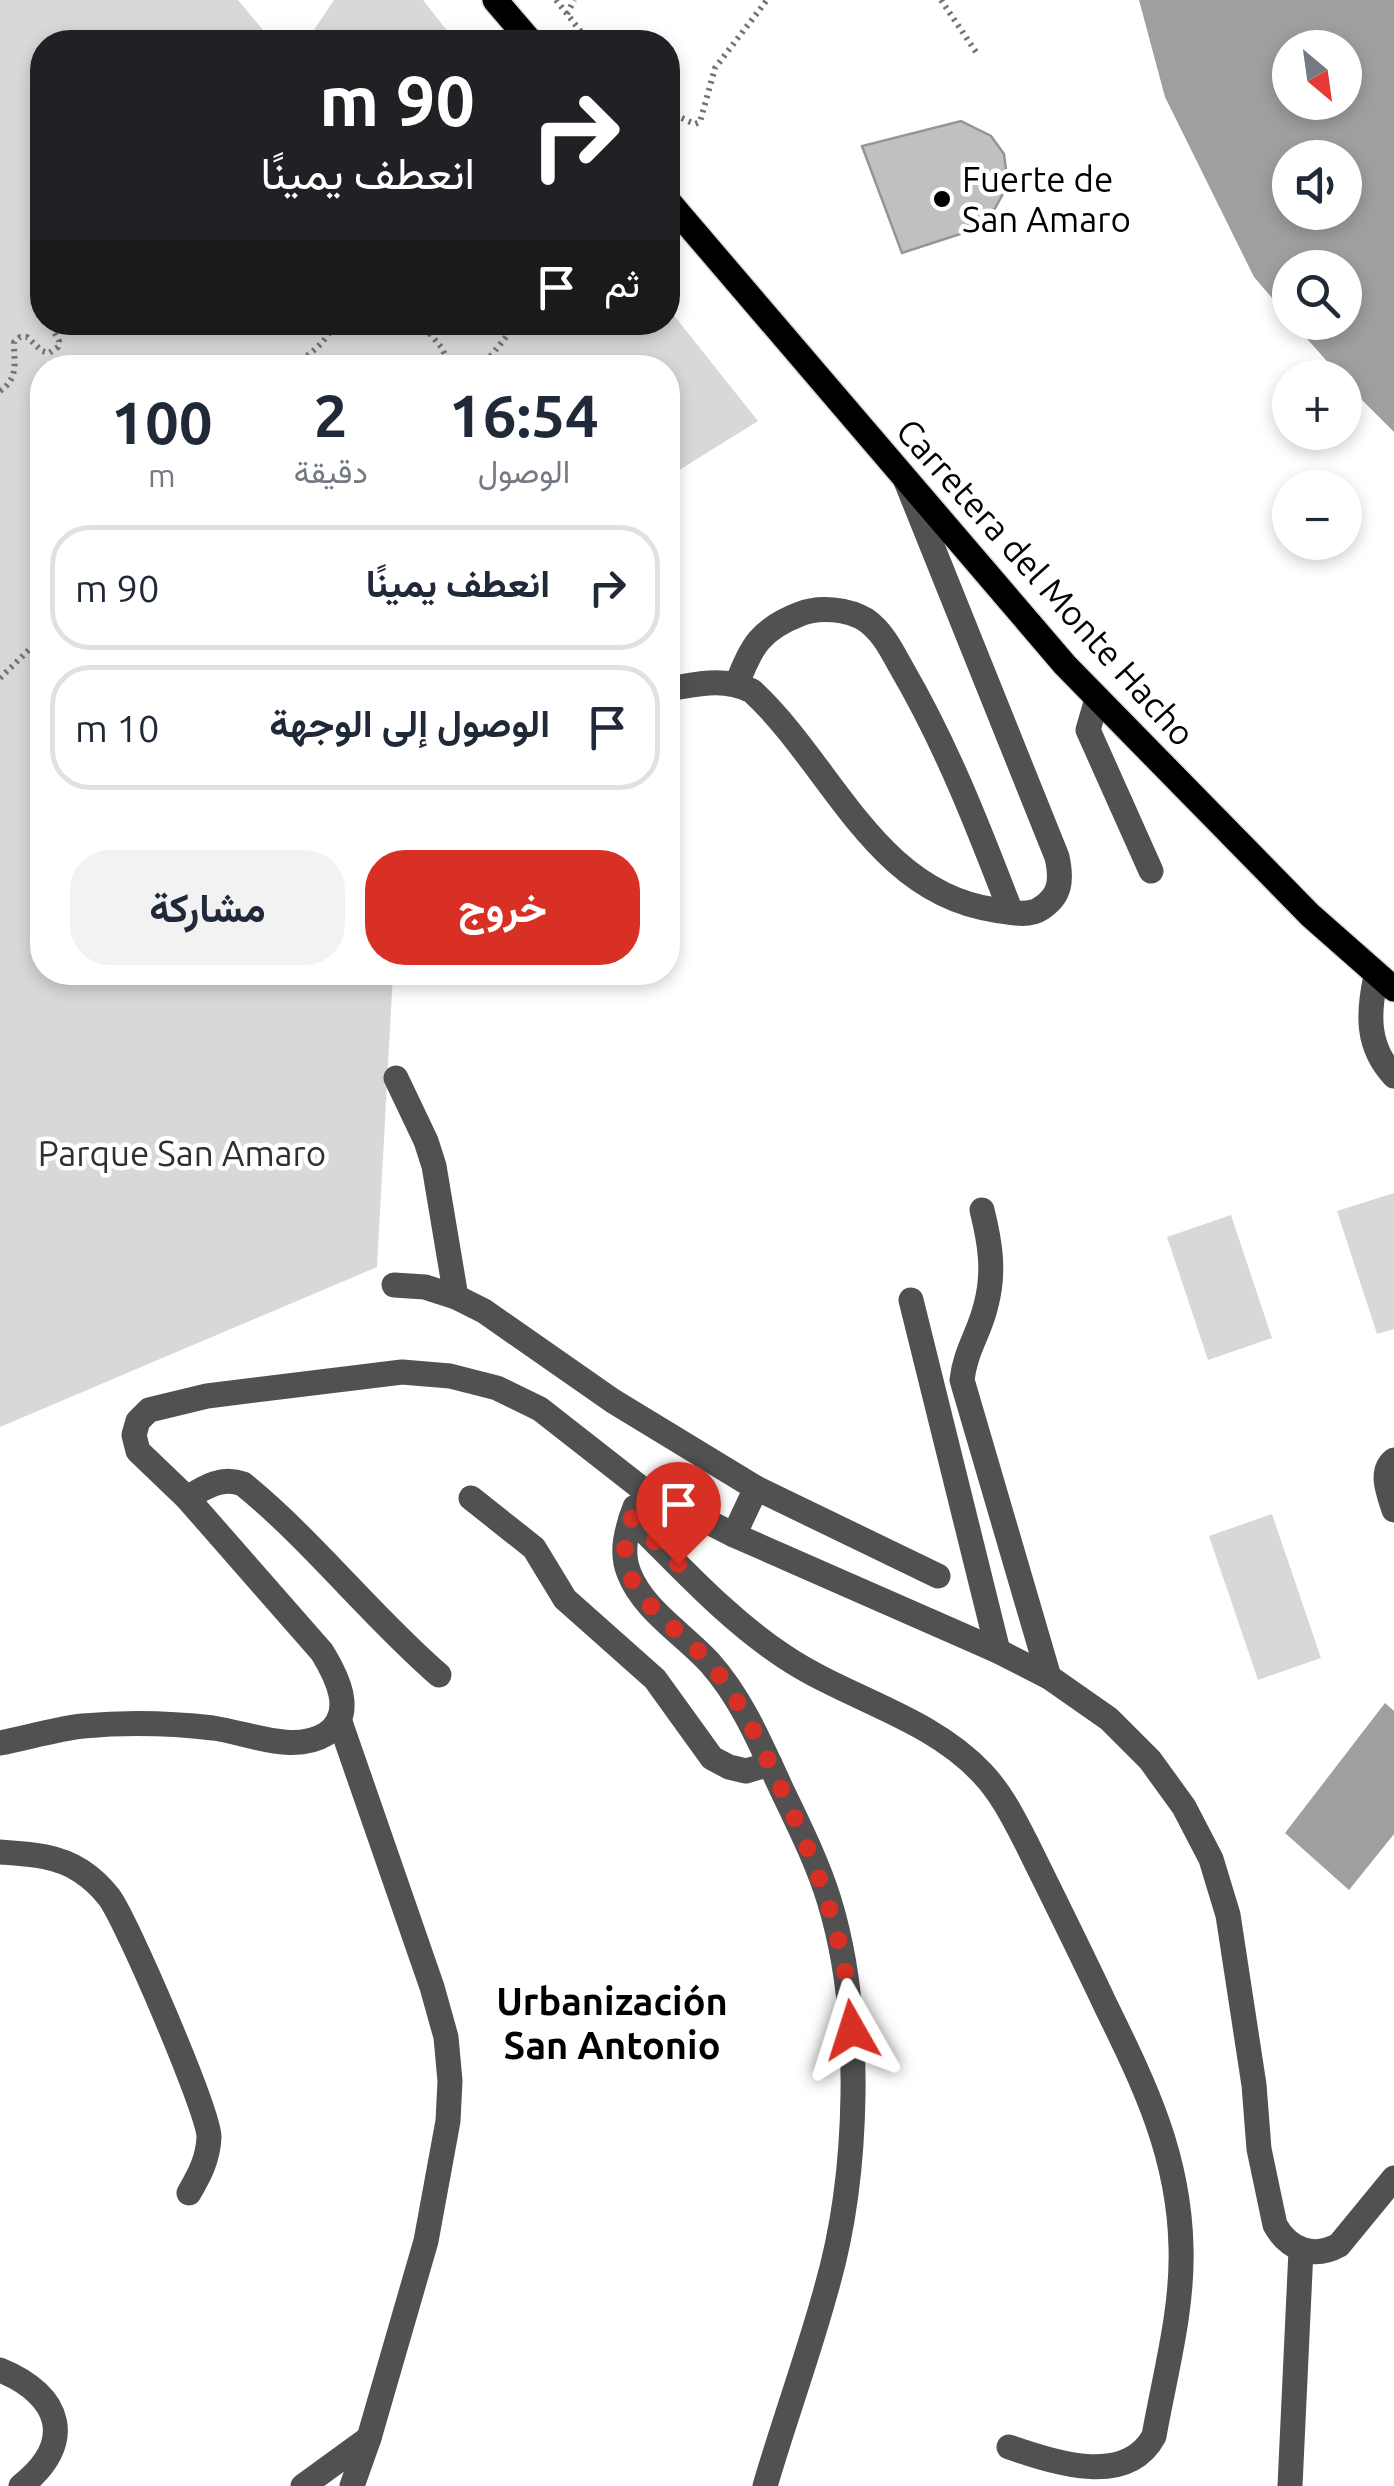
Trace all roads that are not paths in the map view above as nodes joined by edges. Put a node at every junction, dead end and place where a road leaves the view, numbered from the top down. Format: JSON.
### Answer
{"nodes":[{"id":1,"x":495,"y":0,"type":"edge"},
{"id":2,"x":521,"y":30,"type":"edge"},
{"id":3,"x":680,"y":215,"type":"edge"},
{"id":4,"x":904,"y":477,"type":"junction"},
{"id":5,"x":737,"y":684,"type":"junction"},
{"id":6,"x":680,"y":687,"type":"edge"},
{"id":7,"x":1097,"y":699,"type":"junction"},
{"id":8,"x":1151,"y":871,"type":"dead end"},
{"id":9,"x":1011,"y":912,"type":"junction"},
{"id":10,"x":1385,"y":982,"type":"edge"},
{"id":11,"x":1394,"y":1076,"type":"edge"},
{"id":12,"x":396,"y":1078,"type":"dead end"},
{"id":13,"x":982,"y":1210,"type":"dead end"},
{"id":14,"x":394,"y":1284,"type":"dead end"},
{"id":15,"x":456,"y":1297,"type":"junction"},
{"id":16,"x":911,"y":1300,"type":"dead end"},
{"id":17,"x":1394,"y":1460,"type":"edge"},
{"id":18,"x":641,"y":1488,"type":"junction"},
{"id":19,"x":756,"y":1488,"type":"junction"},
{"id":20,"x":186,"y":1498,"type":"junction"},
{"id":21,"x":470,"y":1498,"type":"dead end"},
{"id":22,"x":1394,"y":1510,"type":"edge"},
{"id":23,"x":631,"y":1518,"type":"junction"},
{"id":24,"x":734,"y":1536,"type":"junction"},
{"id":25,"x":938,"y":1576,"type":"dead end"},
{"id":26,"x":998,"y":1650,"type":"junction"},
{"id":27,"x":440,"y":1675,"type":"dead end"},
{"id":28,"x":1049,"y":1677,"type":"junction"},
{"id":29,"x":338,"y":1719,"type":"junction"},
{"id":30,"x":0,"y":1743,"type":"edge"},
{"id":31,"x":770,"y":1764,"type":"junction"},
{"id":32,"x":0,"y":1852,"type":"edge"},
{"id":33,"x":1394,"y":2178,"type":"edge"},
{"id":34,"x":189,"y":2193,"type":"dead end"},
{"id":35,"x":1301,"y":2250,"type":"junction"},
{"id":36,"x":0,"y":2370,"type":"edge"},
{"id":37,"x":369,"y":2438,"type":"junction"},
{"id":38,"x":1009,"y":2447,"type":"dead end"},
{"id":39,"x":20,"y":2486,"type":"edge"},
{"id":40,"x":303,"y":2486,"type":"edge"},
{"id":41,"x":352,"y":2486,"type":"edge"},
{"id":42,"x":764,"y":2486,"type":"edge"},
{"id":43,"x":1290,"y":2486,"type":"edge"}],
"edges":[{"from":1,"to":2,"type":"main road"},
{"from":3,"to":4,"type":"main road","name":"Carretera del Monte Hacho"},
{"from":4,"to":7,"type":"main road","name":"Carretera del Monte Hacho"},
{"from":4,"to":9,"type":"street"},
{"from":5,"to":6,"type":"street"},
{"from":5,"to":9,"type":"street"},
{"from":5,"to":9,"type":"street"},
{"from":7,"to":8,"type":"street"},
{"from":7,"to":10,"type":"main road","name":"Carretera del Monte Hacho"},
{"from":10,"to":11,"type":"street"},
{"from":12,"to":15,"type":"street"},
{"from":13,"to":28,"type":"street"},
{"from":14,"to":15,"type":"street"},
{"from":15,"to":19,"type":"street"},
{"from":16,"to":26,"type":"street"},
{"from":17,"to":22,"type":"street"},
{"from":18,"to":20,"type":"street"},
{"from":18,"to":23,"type":"street"},
{"from":18,"to":24,"type":"street"},
{"from":19,"to":24,"type":"street"},
{"from":19,"to":25,"type":"street"},
{"from":20,"to":27,"type":"street"},
{"from":20,"to":29,"type":"street"},
{"from":21,"to":31,"type":"street"},
{"from":23,"to":31,"type":"street"},
{"from":23,"to":38,"type":"street"},
{"from":24,"to":26,"type":"street"},
{"from":26,"to":28,"type":"street"},
{"from":28,"to":35,"type":"street"},
{"from":29,"to":30,"type":"street"},
{"from":29,"to":37,"type":"street"},
{"from":31,"to":42,"type":"street"},
{"from":32,"to":34,"type":"street"},
{"from":33,"to":35,"type":"street"},
{"from":35,"to":43,"type":"street"},
{"from":36,"to":39,"type":"street"},
{"from":37,"to":40,"type":"street"},
{"from":37,"to":41,"type":"street"}]}
